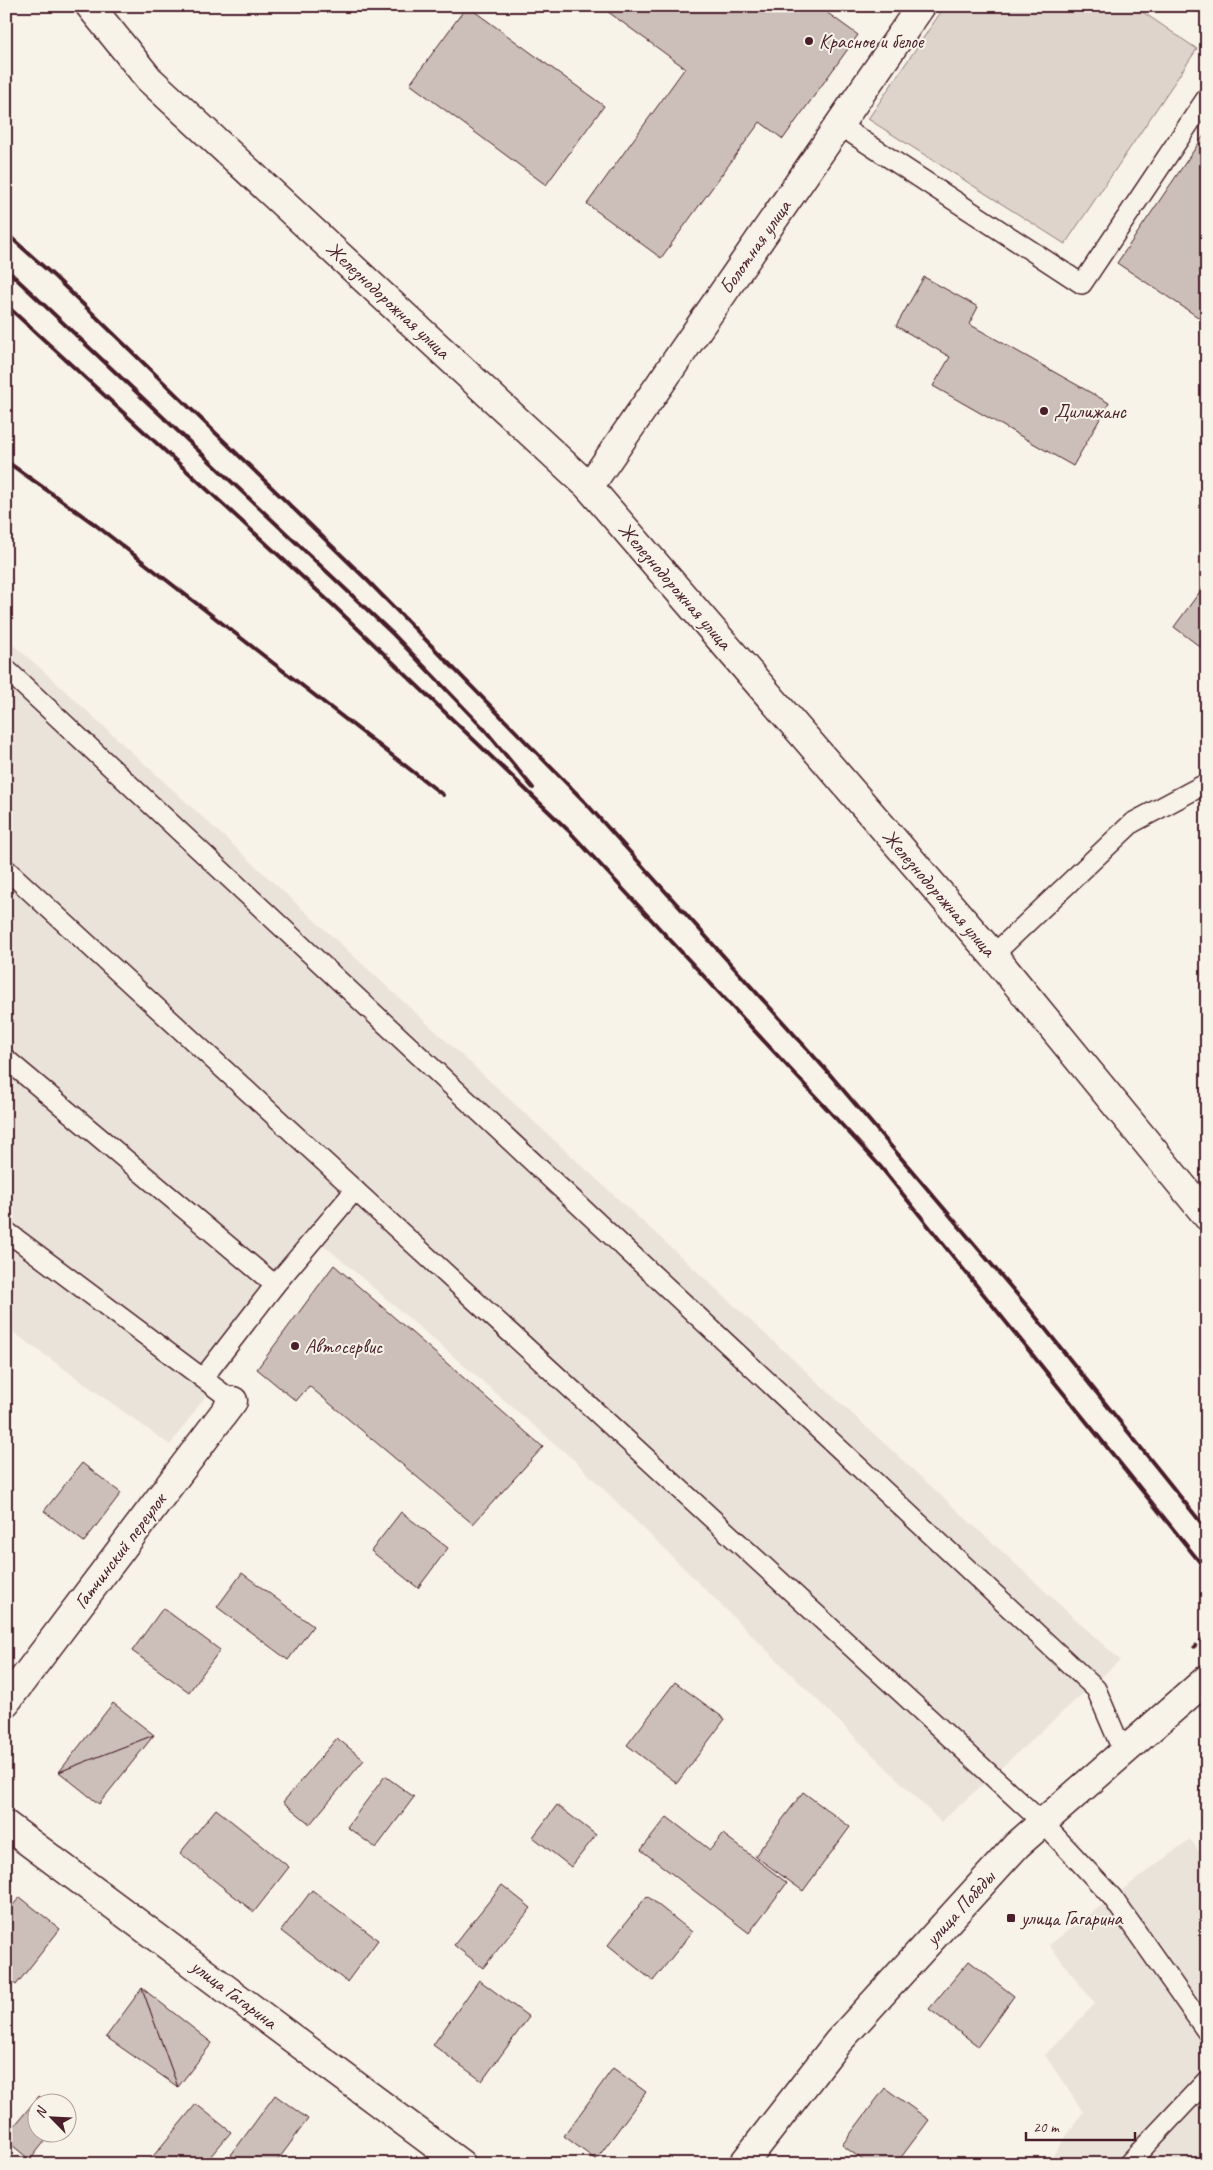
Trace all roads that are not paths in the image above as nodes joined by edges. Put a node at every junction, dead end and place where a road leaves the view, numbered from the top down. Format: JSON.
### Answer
{"nodes":[{"id":1,"x":90,"y":6,"type":"edge"},
{"id":2,"x":921,"y":6,"type":"edge"},
{"id":3,"x":1207,"y":97,"type":"edge"},
{"id":4,"x":839,"y":125,"type":"junction"},
{"id":5,"x":590,"y":487,"type":"junction"},
{"id":6,"x":6,"y":669,"type":"edge"},
{"id":7,"x":1207,"y":783,"type":"edge"},
{"id":8,"x":6,"y":869,"type":"edge"},
{"id":9,"x":992,"y":955,"type":"junction"},
{"id":10,"x":6,"y":1059,"type":"edge"},
{"id":11,"x":355,"y":1190,"type":"junction"},
{"id":12,"x":1207,"y":1216,"type":"edge"},
{"id":13,"x":6,"y":1231,"type":"edge"},
{"id":14,"x":275,"y":1285,"type":"junction"},
{"id":15,"x":203,"y":1378,"type":"junction"},
{"id":16,"x":233,"y":1401,"type":"joint"},
{"id":17,"x":1207,"y":1680,"type":"edge"},
{"id":18,"x":6,"y":1702,"type":"edge"},
{"id":19,"x":1123,"y":1752,"type":"junction"},
{"id":20,"x":1043,"y":1823,"type":"junction"},
{"id":21,"x":6,"y":1825,"type":"edge"},
{"id":22,"x":1207,"y":2032,"type":"edge"},
{"id":23,"x":1207,"y":2080,"type":"edge"},
{"id":24,"x":461,"y":2164,"type":"edge"},
{"id":25,"x":743,"y":2164,"type":"edge"},
{"id":26,"x":1128,"y":2164,"type":"edge"}],
"edges":[{"from":1,"to":5,"type":"street","name":"Железнодорожная улица"},
{"from":2,"to":4,"type":"street","name":"Болотная улица"},
{"from":3,"to":4,"type":"lane"},
{"from":4,"to":5,"type":"street","name":"Болотная улица"},
{"from":5,"to":9,"type":"street","name":"Железнодорожная улица"},
{"from":6,"to":19,"type":"lane"},
{"from":7,"to":9,"type":"lane"},
{"from":8,"to":11,"type":"lane"},
{"from":9,"to":12,"type":"street","name":"Железнодорожная улица"},
{"from":10,"to":14,"type":"lane"},
{"from":11,"to":14,"type":"lane"},
{"from":11,"to":20,"type":"lane"},
{"from":13,"to":15,"type":"lane"},
{"from":14,"to":15,"type":"lane"},
{"from":15,"to":16,"type":"lane"},
{"from":16,"to":18,"type":"street","name":"Гатчинский переулок"},
{"from":17,"to":19,"type":"street","name":"улица Победы"},
{"from":19,"to":20,"type":"street","name":"улица Победы"},
{"from":20,"to":22,"type":"lane"},
{"from":20,"to":25,"type":"street","name":"улица Победы"},
{"from":21,"to":24,"type":"street","name":"улица Гагарина"},
{"from":23,"to":26,"type":"lane"}]}
